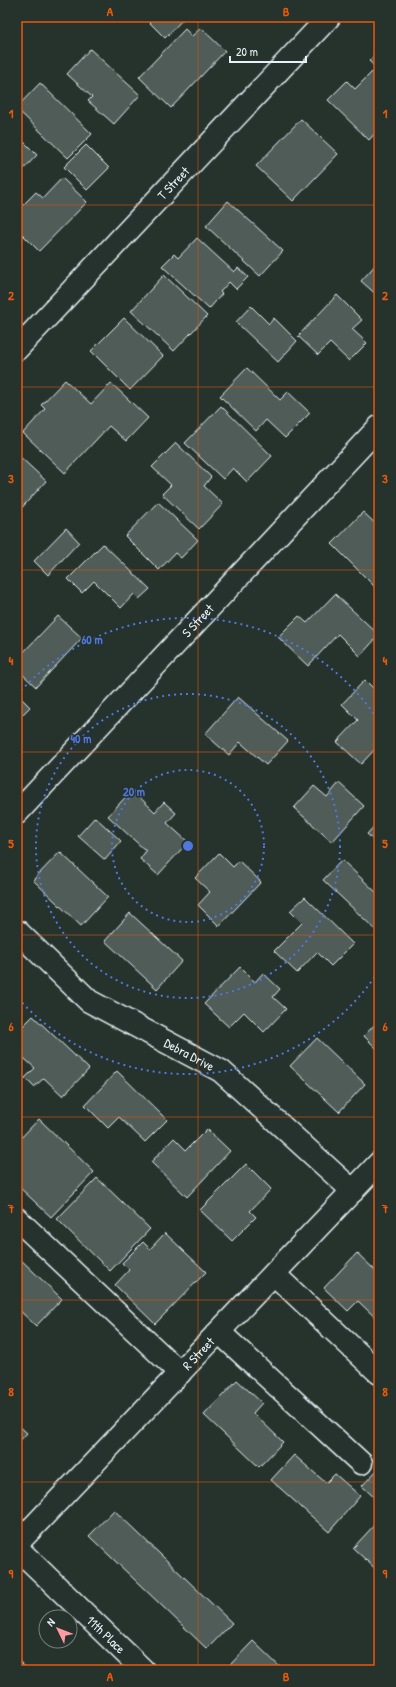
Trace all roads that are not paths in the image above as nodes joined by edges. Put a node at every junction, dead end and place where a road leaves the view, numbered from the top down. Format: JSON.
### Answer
{"nodes":[{"id":1,"x":329,"y":17,"type":"edge"},
{"id":2,"x":17,"y":349,"type":"edge"},
{"id":3,"x":379,"y":427,"type":"edge"},
{"id":4,"x":17,"y":813,"type":"edge"},
{"id":5,"x":17,"y":931,"type":"edge"},
{"id":6,"x":379,"y":1163,"type":"edge"},
{"id":7,"x":353,"y":1191,"type":"junction"},
{"id":8,"x":17,"y":1219,"type":"edge"},
{"id":9,"x":274,"y":1274,"type":"junction"},
{"id":10,"x":219,"y":1332,"type":"junction"},
{"id":11,"x":180,"y":1373,"type":"junction"},
{"id":12,"x":379,"y":1373,"type":"edge"},
{"id":13,"x":361,"y":1463,"type":"dead end"},
{"id":14,"x":17,"y":1544,"type":"edge"},
{"id":15,"x":17,"y":1548,"type":"edge"},
{"id":16,"x":143,"y":1670,"type":"edge"}],
"edges":[{"from":1,"to":2,"type":"street","name":"T Street"},
{"from":3,"to":4,"type":"street","name":"S Street"},
{"from":5,"to":7,"type":"street","name":"Debra Drive"},
{"from":6,"to":7,"type":"street","name":"R Street"},
{"from":7,"to":9,"type":"street","name":"R Street"},
{"from":8,"to":11,"type":"street"},
{"from":9,"to":10,"type":"street","name":"R Street"},
{"from":9,"to":12,"type":"street"},
{"from":10,"to":11,"type":"street","name":"R Street"},
{"from":10,"to":13,"type":"street"},
{"from":11,"to":14,"type":"street","name":"R Street"},
{"from":15,"to":16,"type":"street","name":"11th Place"}]}
